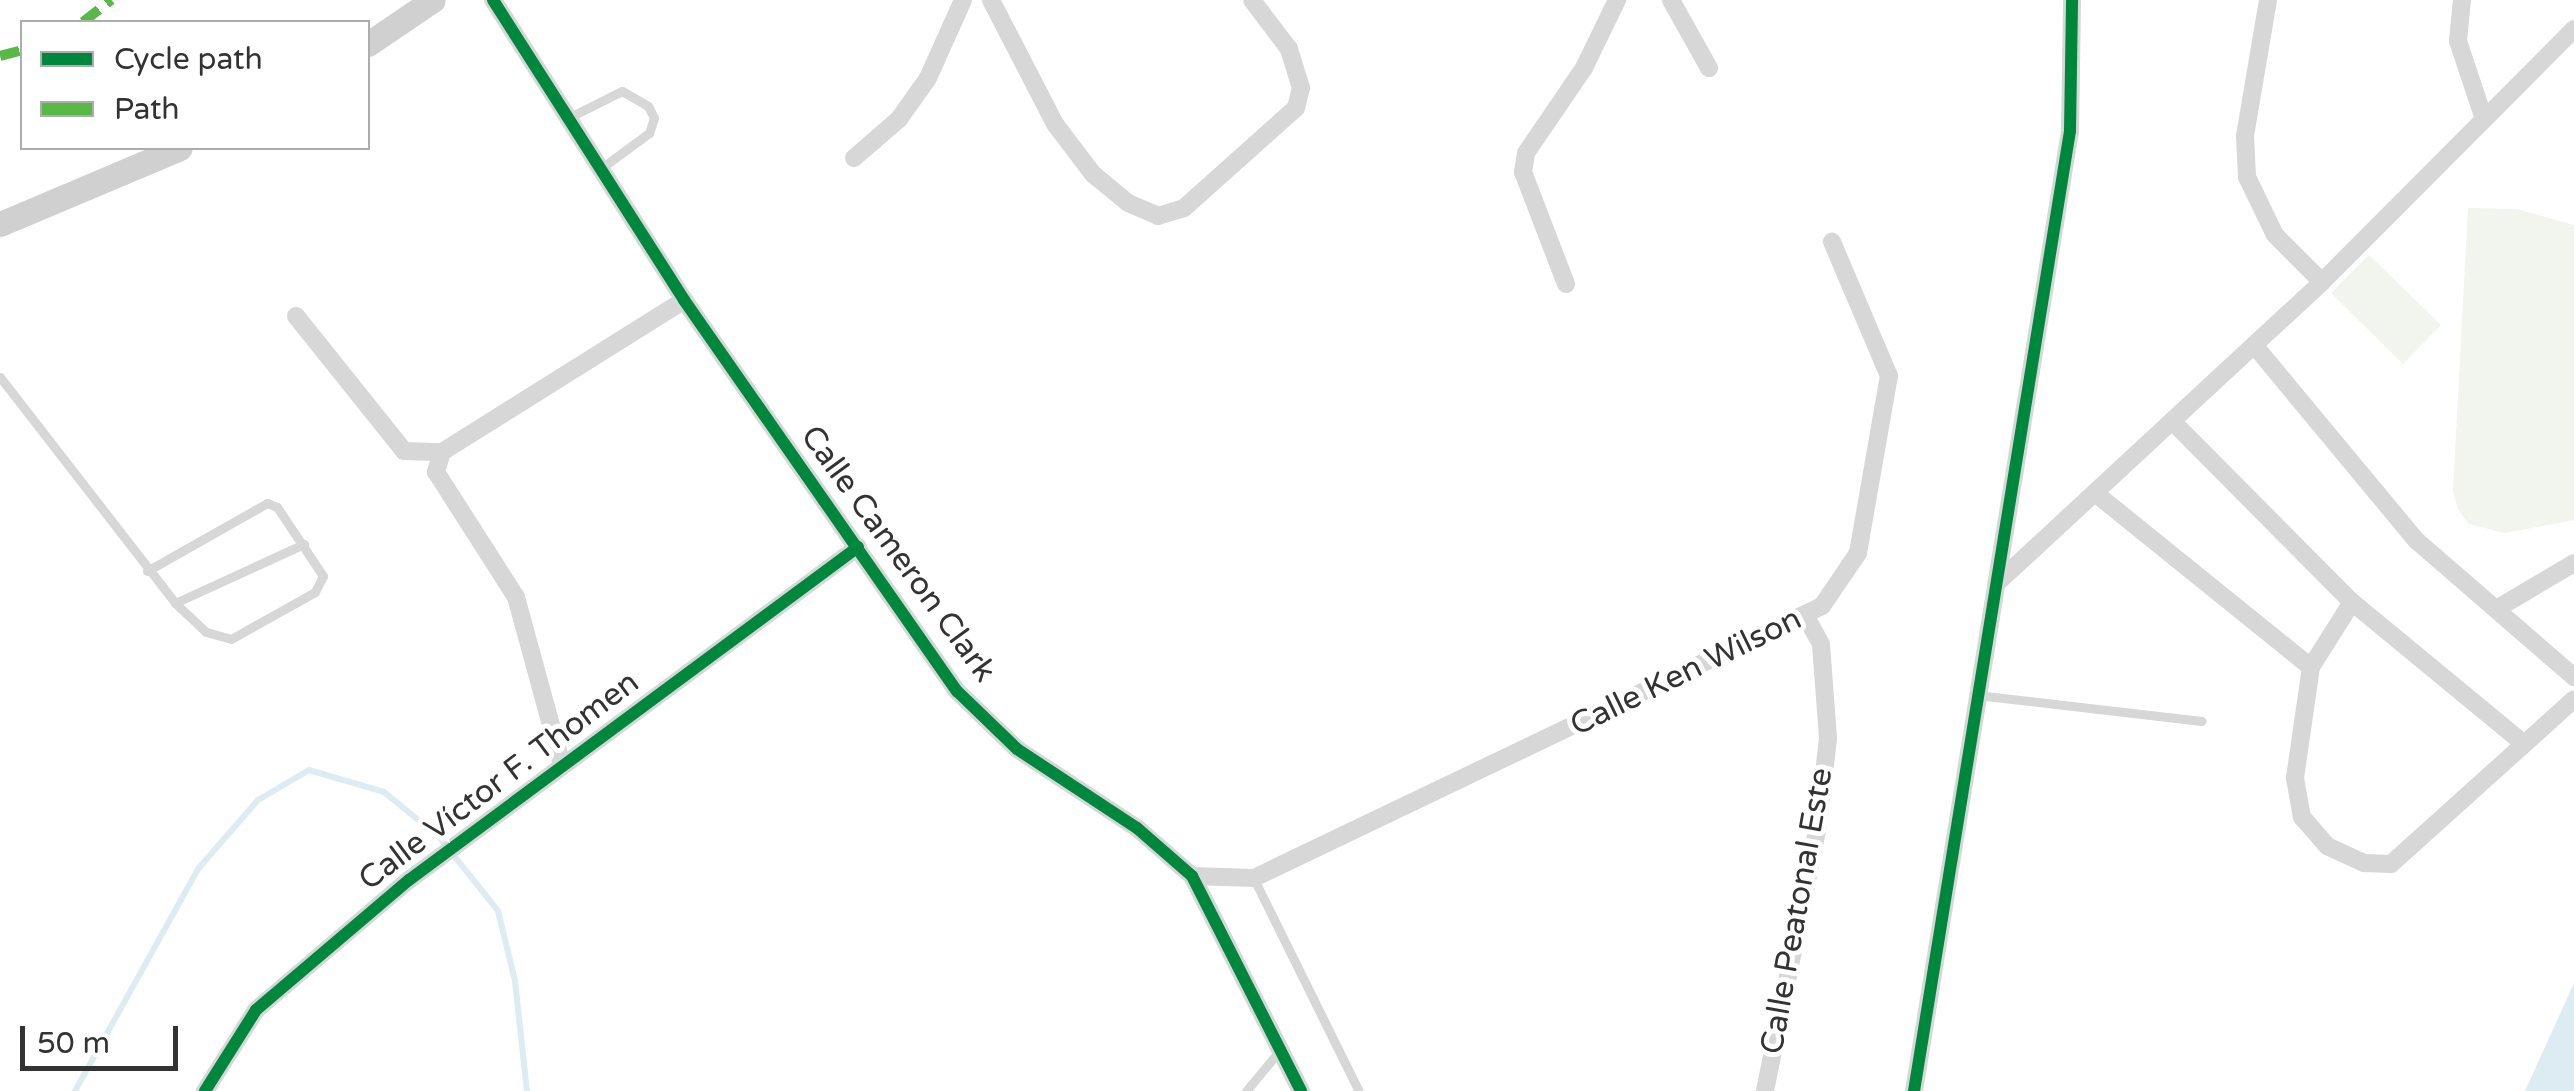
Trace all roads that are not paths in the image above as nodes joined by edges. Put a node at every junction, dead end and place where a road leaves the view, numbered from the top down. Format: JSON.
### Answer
{"nodes":[{"id":1,"x":432,"y":0,"type":"edge"},
{"id":2,"x":493,"y":0,"type":"edge"},
{"id":3,"x":963,"y":0,"type":"edge"},
{"id":4,"x":990,"y":0,"type":"edge"},
{"id":5,"x":1252,"y":0,"type":"edge"},
{"id":6,"x":1617,"y":0,"type":"edge"},
{"id":7,"x":1671,"y":0,"type":"edge"},
{"id":8,"x":2072,"y":0,"type":"edge"},
{"id":9,"x":2268,"y":0,"type":"edge"},
{"id":10,"x":2462,"y":0,"type":"edge"},
{"id":11,"x":2574,"y":29,"type":"edge"},
{"id":12,"x":370,"y":43,"type":"edge"},
{"id":13,"x":1709,"y":68,"type":"dead end"},
{"id":14,"x":2483,"y":116,"type":"junction"},
{"id":15,"x":568,"y":118,"type":"junction"},
{"id":16,"x":175,"y":150,"type":"edge"},
{"id":17,"x":854,"y":158,"type":"dead end"},
{"id":18,"x":600,"y":168,"type":"junction"},
{"id":19,"x":0,"y":224,"type":"edge"},
{"id":20,"x":1832,"y":242,"type":"dead end"},
{"id":21,"x":2322,"y":282,"type":"junction"},
{"id":22,"x":1566,"y":284,"type":"dead end"},
{"id":23,"x":684,"y":300,"type":"junction"},
{"id":24,"x":296,"y":316,"type":"dead end"},
{"id":25,"x":2254,"y":346,"type":"junction"},
{"id":26,"x":0,"y":377,"type":"edge"},
{"id":27,"x":2172,"y":421,"type":"junction"},
{"id":28,"x":442,"y":452,"type":"junction"},
{"id":29,"x":2095,"y":492,"type":"junction"},
{"id":30,"x":304,"y":544,"type":"junction"},
{"id":31,"x":858,"y":547,"type":"junction"},
{"id":32,"x":2574,"y":563,"type":"edge"},
{"id":33,"x":148,"y":572,"type":"junction"},
{"id":34,"x":1996,"y":584,"type":"junction"},
{"id":35,"x":2352,"y":602,"type":"junction"},
{"id":36,"x":175,"y":603,"type":"junction"},
{"id":37,"x":2498,"y":608,"type":"junction"},
{"id":38,"x":1804,"y":615,"type":"junction"},
{"id":39,"x":2311,"y":668,"type":"junction"},
{"id":40,"x":2574,"y":677,"type":"edge"},
{"id":41,"x":1977,"y":695,"type":"junction"},
{"id":42,"x":2574,"y":698,"type":"edge"},
{"id":43,"x":2202,"y":722,"type":"dead end"},
{"id":44,"x":2524,"y":743,"type":"junction"},
{"id":45,"x":562,"y":764,"type":"junction"},
{"id":46,"x":1192,"y":876,"type":"junction"},
{"id":47,"x":1254,"y":878,"type":"junction"},
{"id":48,"x":1280,"y":1050,"type":"junction"},
{"id":49,"x":206,"y":1091,"type":"edge"},
{"id":50,"x":1246,"y":1091,"type":"edge"},
{"id":51,"x":1301,"y":1091,"type":"edge"},
{"id":52,"x":1360,"y":1091,"type":"edge"},
{"id":53,"x":1764,"y":1091,"type":"edge"},
{"id":54,"x":1914,"y":1091,"type":"edge"}],
"edges":[{"from":1,"to":12,"type":"main road"},
{"from":2,"to":15,"type":"street","name":"Calle Cameron Clark"},
{"from":3,"to":17,"type":"street"},
{"from":4,"to":5,"type":"street"},
{"from":6,"to":22,"type":"street"},
{"from":7,"to":13,"type":"street"},
{"from":8,"to":34,"type":"street"},
{"from":9,"to":21,"type":"street"},
{"from":10,"to":14,"type":"street"},
{"from":11,"to":14,"type":"street"},
{"from":14,"to":21,"type":"street"},
{"from":15,"to":18,"type":"street","name":"Calle Cameron Clark"},
{"from":15,"to":18,"type":"lane"},
{"from":16,"to":19,"type":"main road"},
{"from":18,"to":23,"type":"street","name":"Calle Cameron Clark"},
{"from":20,"to":38,"type":"street","name":"Calle Ken Wilson"},
{"from":21,"to":25,"type":"street"},
{"from":23,"to":28,"type":"street"},
{"from":23,"to":31,"type":"street","name":"Calle Cameron Clark"},
{"from":24,"to":28,"type":"street"},
{"from":25,"to":27,"type":"street"},
{"from":25,"to":37,"type":"street"},
{"from":26,"to":33,"type":"lane"},
{"from":27,"to":29,"type":"street"},
{"from":27,"to":35,"type":"street"},
{"from":28,"to":45,"type":"street"},
{"from":29,"to":34,"type":"street"},
{"from":29,"to":39,"type":"street"},
{"from":30,"to":33,"type":"lane"},
{"from":30,"to":36,"type":"lane"},
{"from":30,"to":36,"type":"lane"},
{"from":31,"to":45,"type":"street","name":"Calle Víctor F. Thomen"},
{"from":31,"to":46,"type":"street","name":"Calle Cameron Clark"},
{"from":32,"to":37,"type":"street"},
{"from":33,"to":36,"type":"lane"},
{"from":34,"to":41,"type":"street"},
{"from":35,"to":39,"type":"street"},
{"from":35,"to":44,"type":"street"},
{"from":37,"to":40,"type":"street"},
{"from":38,"to":47,"type":"street","name":"Calle Ken Wilson"},
{"from":38,"to":53,"type":"street","name":"Calle Peatonal Este"},
{"from":39,"to":44,"type":"street"},
{"from":41,"to":43,"type":"lane"},
{"from":41,"to":54,"type":"street"},
{"from":42,"to":44,"type":"street"},
{"from":45,"to":49,"type":"street","name":"Calle Víctor F. Thomen"},
{"from":46,"to":47,"type":"street","name":"Calle Ken Wilson"},
{"from":46,"to":48,"type":"street","name":"Calle Cameron Clark"},
{"from":47,"to":52,"type":"lane"},
{"from":48,"to":50,"type":"lane"},
{"from":48,"to":51,"type":"street","name":"Calle Cameron Clark"}]}
